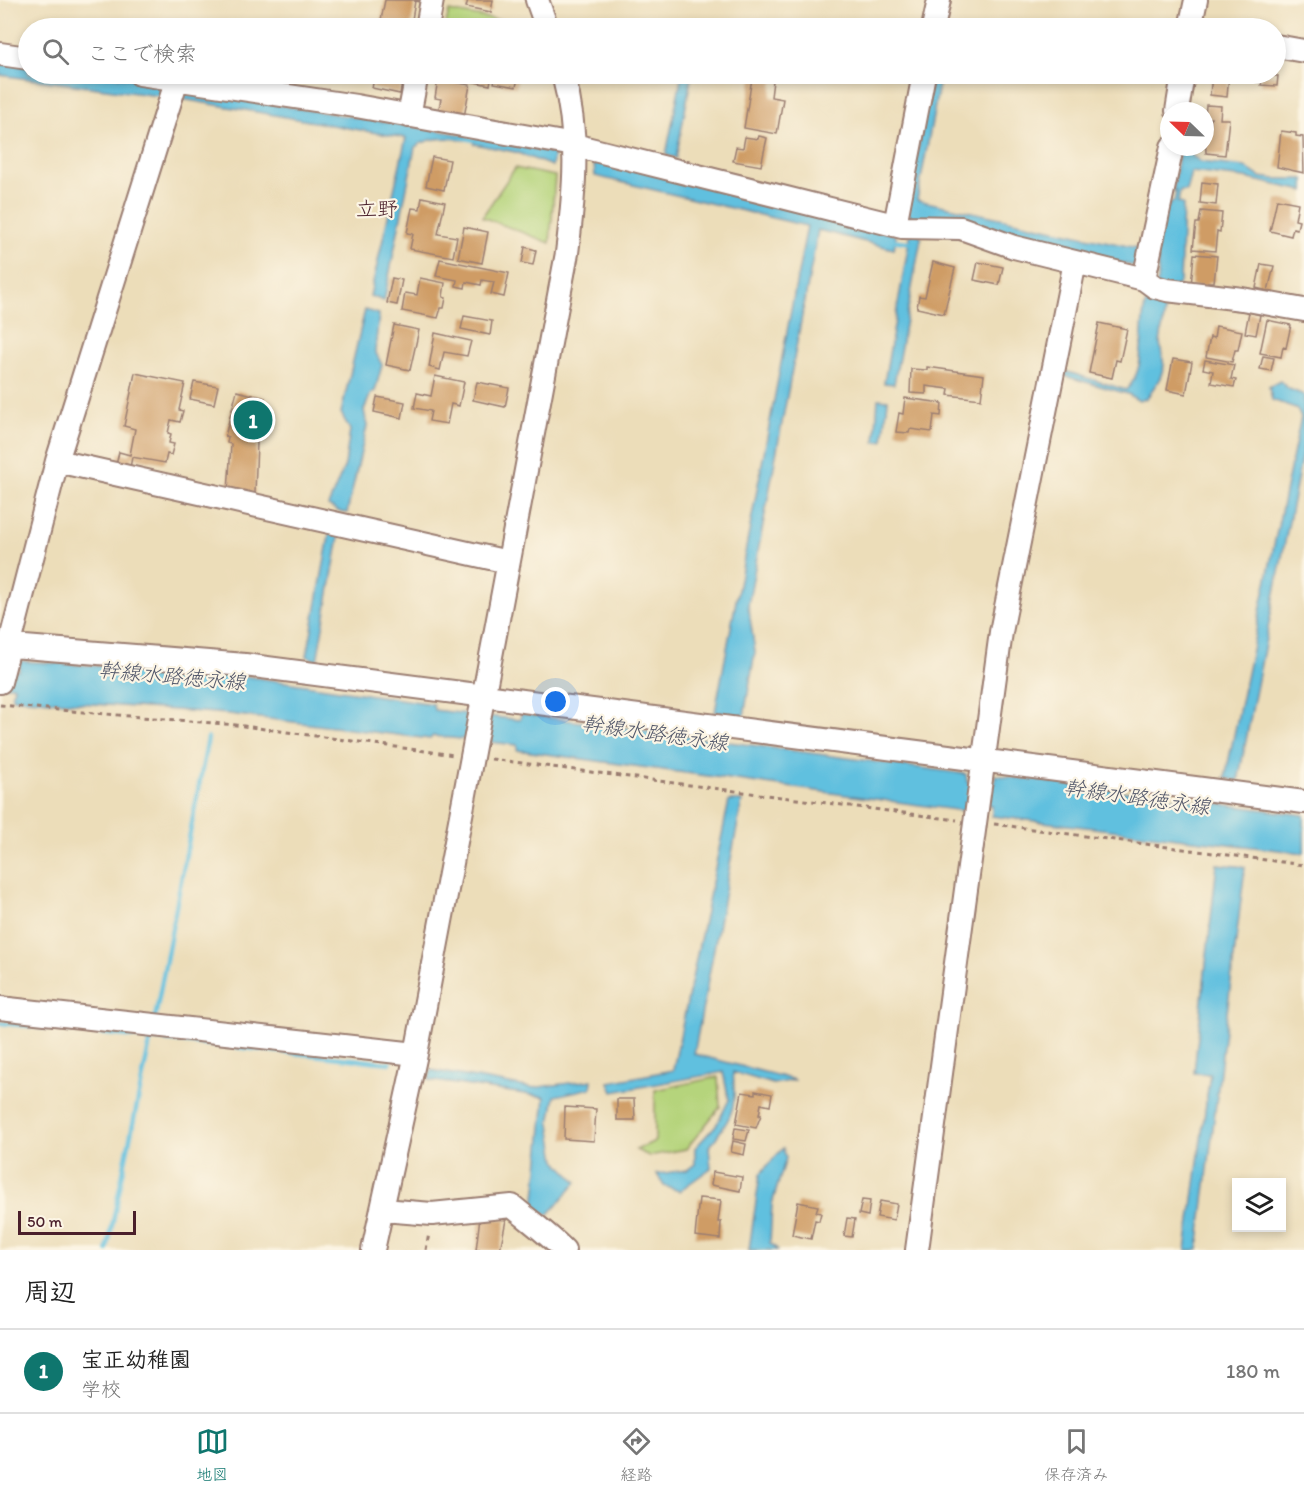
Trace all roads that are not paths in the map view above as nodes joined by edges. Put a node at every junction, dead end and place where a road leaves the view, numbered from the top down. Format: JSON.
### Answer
{"nodes":[{"id":1,"x":432,"y":0,"type":"edge"},
{"id":2,"x":537,"y":0,"type":"edge"},
{"id":3,"x":939,"y":0,"type":"edge"},
{"id":4,"x":1196,"y":0,"type":"edge"},
{"id":5,"x":429,"y":18,"type":"edge"},
{"id":6,"x":544,"y":18,"type":"edge"},
{"id":7,"x":935,"y":18,"type":"edge"},
{"id":8,"x":1192,"y":18,"type":"edge"},
{"id":9,"x":1286,"y":48,"type":"edge"},
{"id":10,"x":1304,"y":51,"type":"edge"},
{"id":11,"x":0,"y":54,"type":"edge"},
{"id":12,"x":18,"y":57,"type":"edge"},
{"id":13,"x":163,"y":84,"type":"edge"},
{"id":14,"x":415,"y":84,"type":"edge"},
{"id":15,"x":565,"y":84,"type":"edge"},
{"id":16,"x":923,"y":84,"type":"edge"},
{"id":17,"x":1181,"y":84,"type":"edge"},
{"id":18,"x":174,"y":89,"type":"junction"},
{"id":19,"x":1178,"y":102,"type":"edge"},
{"id":20,"x":409,"y":116,"type":"junction"},
{"id":21,"x":574,"y":145,"type":"junction"},
{"id":22,"x":1171,"y":156,"type":"edge"},
{"id":23,"x":909,"y":226,"type":"junction"},
{"id":24,"x":1075,"y":262,"type":"junction"},
{"id":25,"x":1153,"y":275,"type":"junction"},
{"id":26,"x":1304,"y":310,"type":"edge"},
{"id":27,"x":57,"y":461,"type":"junction"},
{"id":28,"x":508,"y":562,"type":"junction"},
{"id":29,"x":4,"y":646,"type":"edge"},
{"id":30,"x":0,"y":682,"type":"edge"},
{"id":31,"x":482,"y":697,"type":"junction"},
{"id":32,"x":982,"y":760,"type":"junction"},
{"id":33,"x":1304,"y":802,"type":"edge"},
{"id":34,"x":0,"y":1008,"type":"edge"},
{"id":35,"x":416,"y":1053,"type":"junction"},
{"id":36,"x":383,"y":1210,"type":"junction"},
{"id":37,"x":373,"y":1250,"type":"edge"},
{"id":38,"x":564,"y":1250,"type":"edge"},
{"id":39,"x":917,"y":1250,"type":"edge"}],
"edges":[{"from":1,"to":5,"type":"street"},
{"from":2,"to":6,"type":"street"},
{"from":3,"to":7,"type":"street"},
{"from":4,"to":8,"type":"street"},
{"from":9,"to":10,"type":"street"},
{"from":11,"to":12,"type":"street"},
{"from":13,"to":18,"type":"street"},
{"from":14,"to":20,"type":"street"},
{"from":15,"to":21,"type":"street"},
{"from":16,"to":23,"type":"street"},
{"from":17,"to":19,"type":"street"},
{"from":18,"to":20,"type":"street"},
{"from":18,"to":27,"type":"street"},
{"from":20,"to":21,"type":"street"},
{"from":21,"to":23,"type":"street"},
{"from":21,"to":28,"type":"street"},
{"from":22,"to":25,"type":"street"},
{"from":23,"to":24,"type":"street"},
{"from":24,"to":25,"type":"street"},
{"from":24,"to":32,"type":"street"},
{"from":25,"to":26,"type":"street"},
{"from":27,"to":28,"type":"street"},
{"from":27,"to":29,"type":"street"},
{"from":28,"to":31,"type":"street"},
{"from":29,"to":30,"type":"street"},
{"from":29,"to":31,"type":"street"},
{"from":31,"to":32,"type":"street"},
{"from":31,"to":35,"type":"street"},
{"from":32,"to":33,"type":"street"},
{"from":32,"to":39,"type":"street"},
{"from":34,"to":35,"type":"street"},
{"from":35,"to":36,"type":"street"},
{"from":36,"to":37,"type":"street"},
{"from":36,"to":38,"type":"street"}]}
